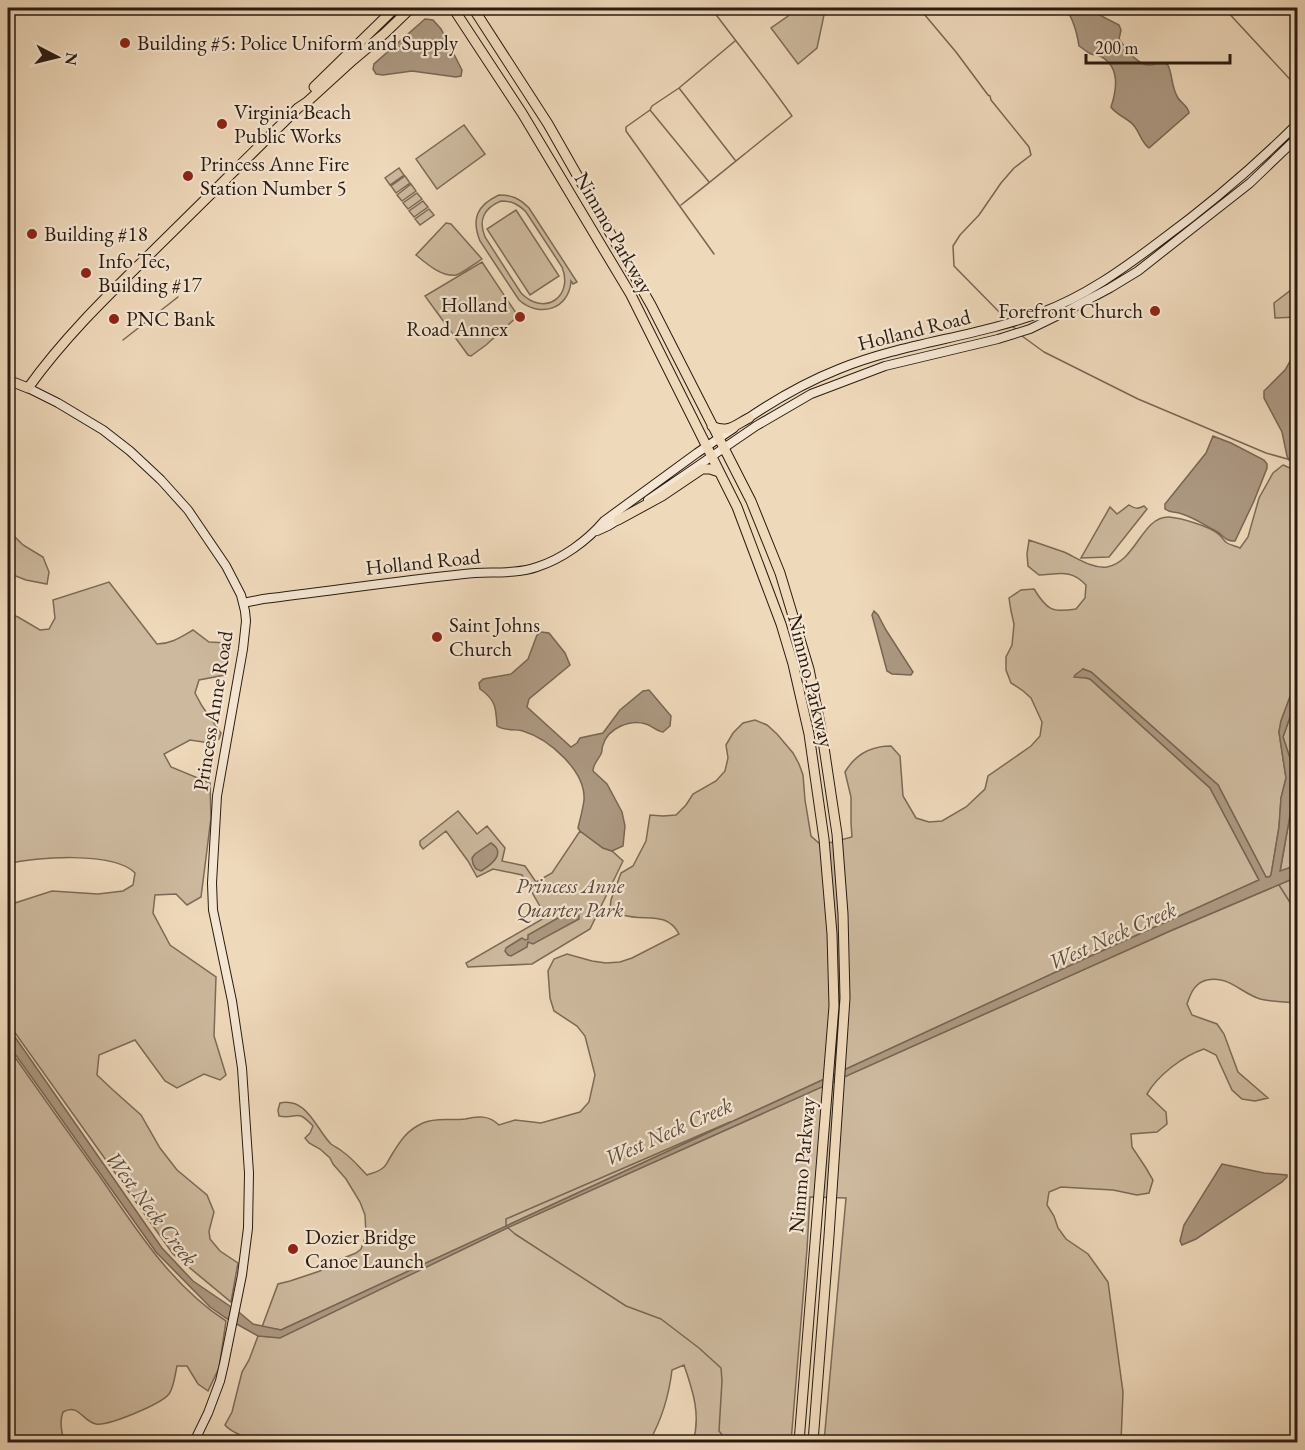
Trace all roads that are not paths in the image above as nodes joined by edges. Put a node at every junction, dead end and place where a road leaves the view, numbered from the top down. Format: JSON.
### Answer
{"nodes":[{"id":1,"x":395,"y":8,"type":"edge"},
{"id":2,"x":411,"y":8,"type":"edge"},
{"id":3,"x":419,"y":8,"type":"edge"},
{"id":4,"x":453,"y":8,"type":"edge"},
{"id":5,"x":473,"y":8,"type":"edge"},
{"id":6,"x":369,"y":34,"type":"junction"},
{"id":7,"x":366,"y":49,"type":"junction"},
{"id":8,"x":335,"y":76,"type":"junction"},
{"id":9,"x":298,"y":108,"type":"junction"},
{"id":10,"x":1298,"y":123,"type":"edge"},
{"id":11,"x":1298,"y":137,"type":"edge"},
{"id":12,"x":1102,"y":282,"type":"junction"},
{"id":13,"x":1107,"y":290,"type":"junction"},
{"id":14,"x":8,"y":381,"type":"edge"},
{"id":15,"x":28,"y":388,"type":"junction"},
{"id":16,"x":749,"y":418,"type":"junction"},
{"id":17,"x":712,"y":426,"type":"junction"},
{"id":18,"x":721,"y":444,"type":"junction"},
{"id":19,"x":707,"y":447,"type":"junction"},
{"id":20,"x":711,"y":456,"type":"junction"},
{"id":21,"x":719,"y":472,"type":"junction"},
{"id":22,"x":618,"y":520,"type":"junction"},
{"id":23,"x":596,"y":531,"type":"junction"},
{"id":24,"x":243,"y":603,"type":"junction"},
{"id":25,"x":194,"y":1443,"type":"edge"},
{"id":26,"x":799,"y":1443,"type":"edge"},
{"id":27,"x":813,"y":1443,"type":"edge"}],
"edges":[{"from":1,"to":6,"type":"highway"},
{"from":2,"to":7,"type":"highway"},
{"from":3,"to":7,"type":"highway"},
{"from":4,"to":19,"type":"highway","name":"Nimmo Parkway"},
{"from":5,"to":17,"type":"highway","name":"Nimmo Parkway"},
{"from":6,"to":8,"type":"highway"},
{"from":6,"to":9,"type":"highway"},
{"from":7,"to":8,"type":"highway"},
{"from":8,"to":9,"type":"highway"},
{"from":9,"to":15,"type":"highway"},
{"from":10,"to":12,"type":"main road","name":"Holland Road"},
{"from":11,"to":13,"type":"main road","name":"Holland Road"},
{"from":12,"to":13,"type":"main road"},
{"from":12,"to":16,"type":"main road","name":"Holland Road"},
{"from":13,"to":18,"type":"main road","name":"Holland Road"},
{"from":14,"to":15,"type":"highway"},
{"from":15,"to":24,"type":"main road","name":"Princess Anne Road"},
{"from":16,"to":17,"type":"highway"},
{"from":16,"to":18,"type":"main road","name":"Holland Road"},
{"from":17,"to":18,"type":"highway","name":"Nimmo Parkway"},
{"from":18,"to":19,"type":"main road","name":"Holland Road"},
{"from":18,"to":20,"type":"main road","name":"Holland Road"},
{"from":18,"to":27,"type":"highway","name":"Nimmo Parkway"},
{"from":19,"to":20,"type":"highway","name":"Nimmo Parkway"},
{"from":19,"to":23,"type":"main road","name":"Holland Road"},
{"from":20,"to":21,"type":"highway","name":"Nimmo Parkway"},
{"from":20,"to":22,"type":"main road","name":"Holland Road"},
{"from":21,"to":22,"type":"highway"},
{"from":21,"to":26,"type":"highway","name":"Nimmo Parkway"},
{"from":22,"to":23,"type":"main road","name":"Holland Road"},
{"from":23,"to":24,"type":"main road","name":"Holland Road"},
{"from":24,"to":25,"type":"main road","name":"Princess Anne Road"}]}
